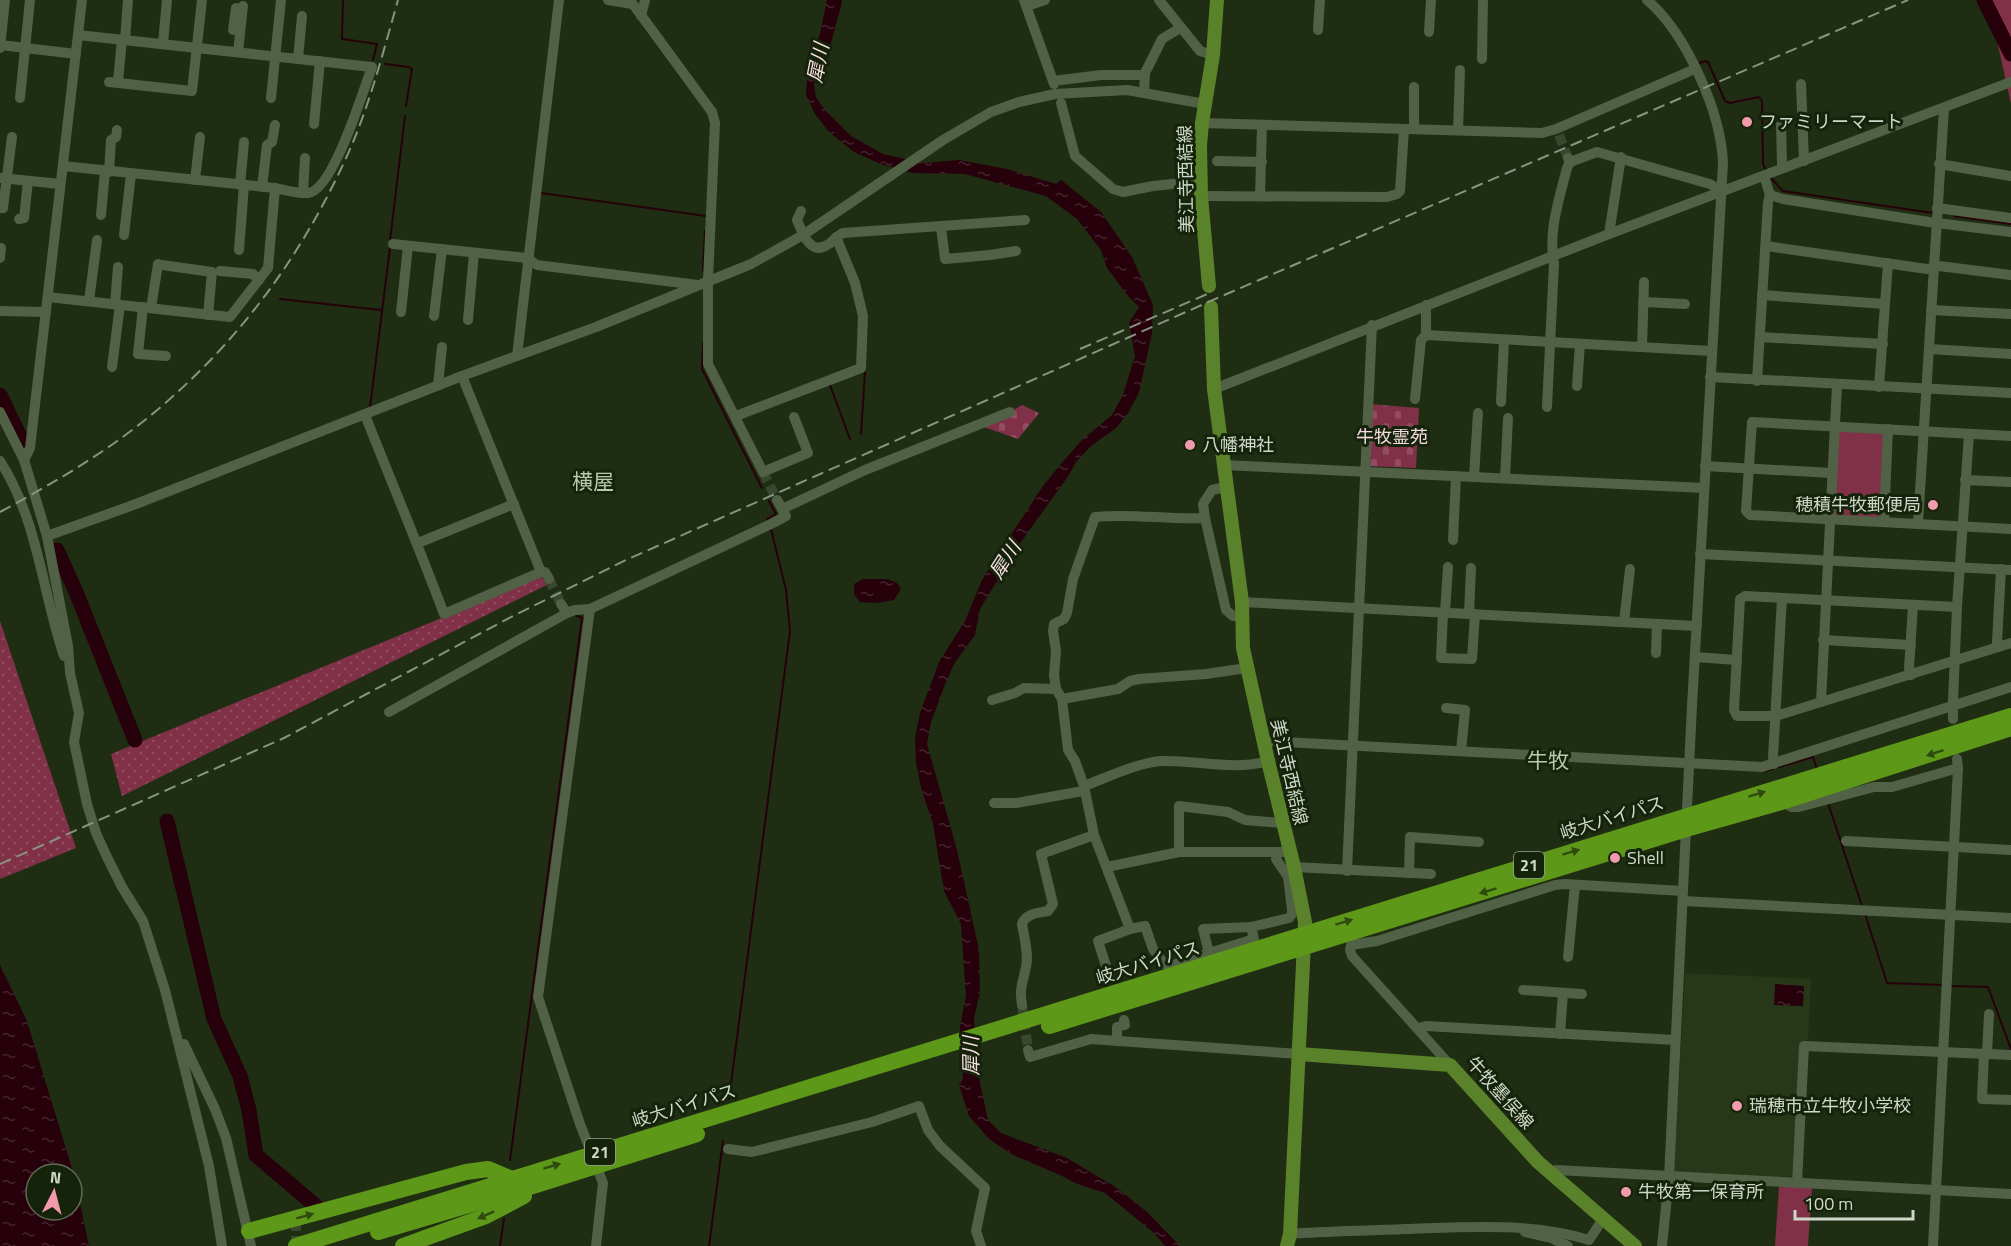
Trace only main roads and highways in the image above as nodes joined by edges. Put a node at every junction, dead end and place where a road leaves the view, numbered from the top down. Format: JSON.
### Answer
{"nodes":[{"id":1,"x":1216,"y":0,"type":"edge"},
{"id":2,"x":1209,"y":286,"type":"dead end"},
{"id":3,"x":1211,"y":307,"type":"dead end"},
{"id":4,"x":2011,"y":716,"type":"edge"},
{"id":5,"x":2011,"y":728,"type":"edge"},
{"id":6,"x":1686,"y":822,"type":"junction"},
{"id":7,"x":1304,"y":941,"type":"junction"},
{"id":8,"x":1299,"y":1054,"type":"junction"},
{"id":9,"x":594,"y":1160,"type":"junction"},
{"id":10,"x":512,"y":1179,"type":"junction"},
{"id":11,"x":536,"y":1185,"type":"junction"},
{"id":12,"x":250,"y":1239,"type":"edge"},
{"id":13,"x":1288,"y":1240,"type":"edge"},
{"id":14,"x":296,"y":1246,"type":"edge"},
{"id":15,"x":333,"y":1246,"type":"edge"},
{"id":16,"x":403,"y":1246,"type":"edge"},
{"id":17,"x":1635,"y":1246,"type":"edge"}],
"edges":[{"from":1,"to":2,"type":"main road","name":"美江寺西結線"},
{"from":3,"to":7,"type":"main road","name":"美江寺西結線"},
{"from":6,"to":4,"type":"highway","name":"岐大バイパス","number":"21","one_way":true},
{"from":5,"to":6,"type":"highway","name":"岐大バイパス","number":"21","one_way":true},
{"from":6,"to":7,"type":"highway","name":"岐大バイパス","number":"21"},
{"from":7,"to":8,"type":"main road","name":"美江寺西結線"},
{"from":7,"to":9,"type":"highway","name":"岐大バイパス","number":"21"},
{"from":8,"to":13,"type":"main road","name":"美江寺西結線"},
{"from":8,"to":17,"type":"main road","name":"牛牧墨俣線"},
{"from":10,"to":9,"type":"highway","name":"岐大バイパス","number":"21","one_way":true},
{"from":9,"to":11,"type":"highway","name":"岐大バイパス","number":"21"},
{"from":12,"to":10,"type":"highway","one_way":true},
{"from":10,"to":14,"type":"highway","name":"岐大バイパス","number":"21"},
{"from":11,"to":15,"type":"highway","name":"岐大バイパス","number":"21"},
{"from":11,"to":16,"type":"highway","one_way":true}]}
